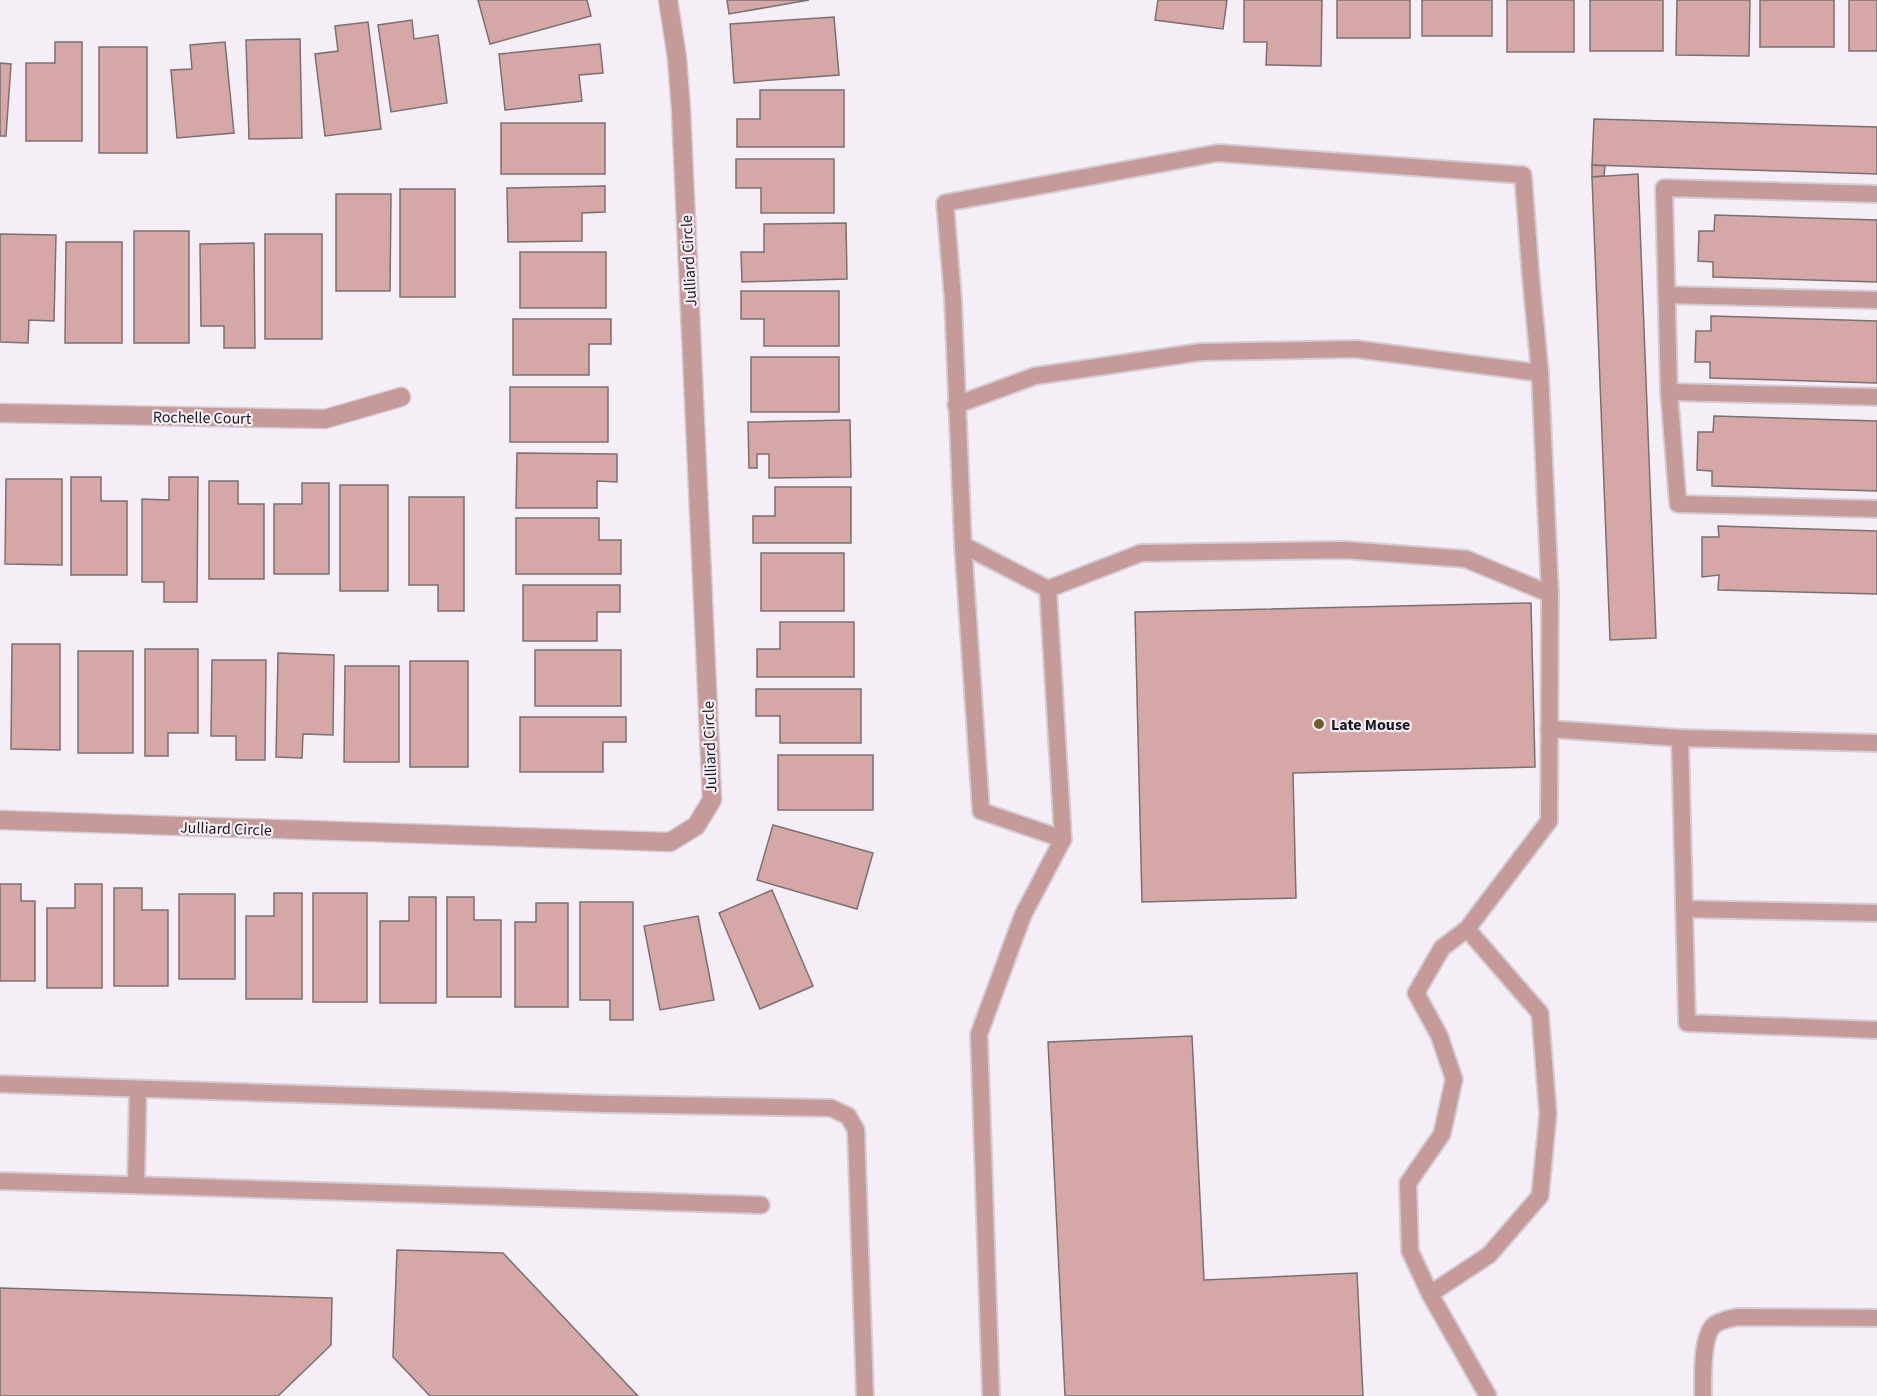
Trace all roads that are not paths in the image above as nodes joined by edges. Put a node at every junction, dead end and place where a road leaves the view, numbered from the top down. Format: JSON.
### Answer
{"nodes":[{"id":1,"x":668,"y":0,"type":"edge"},
{"id":2,"x":1877,"y":194,"type":"edge"},
{"id":3,"x":1666,"y":295,"type":"junction"},
{"id":4,"x":1877,"y":300,"type":"edge"},
{"id":5,"x":1540,"y":373,"type":"junction"},
{"id":6,"x":1669,"y":392,"type":"junction"},
{"id":7,"x":401,"y":397,"type":"dead end"},
{"id":8,"x":1877,"y":397,"type":"edge"},
{"id":9,"x":956,"y":405,"type":"junction"},
{"id":10,"x":0,"y":413,"type":"edge"},
{"id":11,"x":1877,"y":509,"type":"edge"},
{"id":12,"x":963,"y":545,"type":"junction"},
{"id":13,"x":1048,"y":589,"type":"junction"},
{"id":14,"x":1550,"y":594,"type":"junction"},
{"id":15,"x":1549,"y":729,"type":"junction"},
{"id":16,"x":1680,"y":738,"type":"junction"},
{"id":17,"x":1877,"y":743,"type":"edge"},
{"id":18,"x":0,"y":820,"type":"edge"},
{"id":19,"x":1062,"y":839,"type":"junction"},
{"id":20,"x":1684,"y":909,"type":"junction"},
{"id":21,"x":1877,"y":914,"type":"edge"},
{"id":22,"x":1467,"y":929,"type":"junction"},
{"id":23,"x":1877,"y":1030,"type":"edge"},
{"id":24,"x":0,"y":1084,"type":"edge"},
{"id":25,"x":138,"y":1089,"type":"junction"},
{"id":26,"x":0,"y":1181,"type":"edge"},
{"id":27,"x":136,"y":1185,"type":"junction"},
{"id":28,"x":761,"y":1205,"type":"dead end"},
{"id":29,"x":1430,"y":1294,"type":"junction"},
{"id":30,"x":1877,"y":1318,"type":"edge"},
{"id":31,"x":865,"y":1396,"type":"edge"},
{"id":32,"x":991,"y":1396,"type":"edge"},
{"id":33,"x":1488,"y":1396,"type":"edge"},
{"id":34,"x":1702,"y":1396,"type":"edge"}],
"edges":[{"from":1,"to":18,"type":"street","name":"Julliard Circle"},
{"from":2,"to":3,"type":"lane"},
{"from":3,"to":4,"type":"lane"},
{"from":3,"to":6,"type":"lane"},
{"from":5,"to":9,"type":"lane"},
{"from":5,"to":9,"type":"lane"},
{"from":5,"to":14,"type":"lane"},
{"from":6,"to":8,"type":"lane"},
{"from":6,"to":11,"type":"lane"},
{"from":7,"to":10,"type":"street","name":"Rochelle Court"},
{"from":9,"to":12,"type":"lane"},
{"from":12,"to":13,"type":"lane"},
{"from":12,"to":19,"type":"lane"},
{"from":13,"to":14,"type":"lane"},
{"from":13,"to":19,"type":"lane"},
{"from":14,"to":15,"type":"lane"},
{"from":15,"to":16,"type":"lane"},
{"from":15,"to":22,"type":"lane"},
{"from":16,"to":17,"type":"lane"},
{"from":16,"to":20,"type":"lane"},
{"from":19,"to":32,"type":"lane"},
{"from":20,"to":21,"type":"lane"},
{"from":20,"to":23,"type":"lane"},
{"from":22,"to":29,"type":"lane"},
{"from":22,"to":29,"type":"lane"},
{"from":24,"to":25,"type":"lane"},
{"from":25,"to":27,"type":"lane"},
{"from":25,"to":31,"type":"lane"},
{"from":26,"to":27,"type":"lane"},
{"from":27,"to":28,"type":"lane"},
{"from":29,"to":33,"type":"lane"},
{"from":30,"to":34,"type":"lane"}]}
